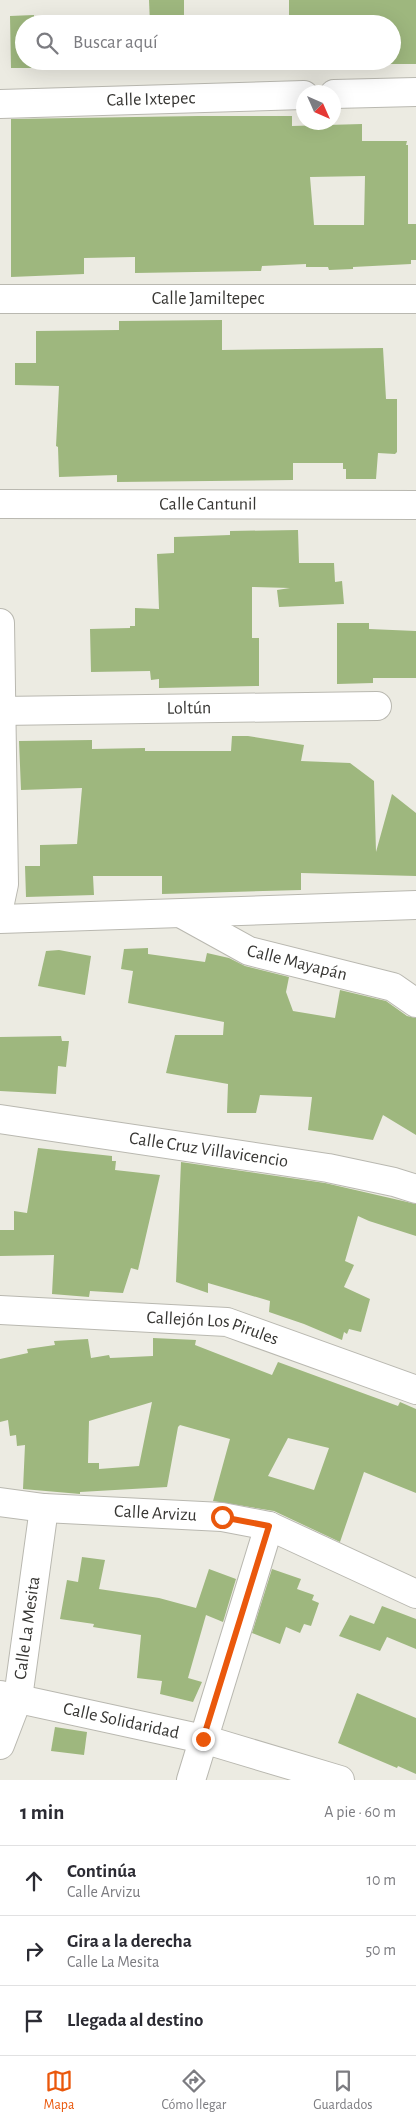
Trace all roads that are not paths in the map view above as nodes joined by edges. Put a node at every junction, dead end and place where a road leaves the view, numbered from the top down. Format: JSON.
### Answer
{"nodes":[{"id":1,"x":416,"y":92,"type":"edge"},
{"id":2,"x":341,"y":94,"type":"edge"},
{"id":3,"x":296,"y":95,"type":"edge"},
{"id":4,"x":0,"y":104,"type":"edge"},
{"id":5,"x":0,"y":299,"type":"edge"},
{"id":6,"x":416,"y":299,"type":"edge"},
{"id":7,"x":0,"y":504,"type":"edge"},
{"id":8,"x":416,"y":505,"type":"edge"},
{"id":9,"x":0,"y":623,"type":"edge"},
{"id":10,"x":377,"y":706,"type":"dead end"},
{"id":11,"x":1,"y":711,"type":"edge"},
{"id":12,"x":0,"y":903,"type":"edge"},
{"id":13,"x":416,"y":905,"type":"edge"},
{"id":14,"x":182,"y":914,"type":"junction"},
{"id":15,"x":0,"y":919,"type":"edge"},
{"id":16,"x":416,"y":1003,"type":"edge"},
{"id":17,"x":0,"y":1119,"type":"edge"},
{"id":18,"x":416,"y":1189,"type":"edge"},
{"id":19,"x":0,"y":1310,"type":"edge"},
{"id":20,"x":416,"y":1390,"type":"edge"},
{"id":21,"x":0,"y":1502,"type":"edge"},
{"id":22,"x":44,"y":1508,"type":"junction"},
{"id":23,"x":269,"y":1526,"type":"junction"},
{"id":24,"x":416,"y":1594,"type":"edge"},
{"id":25,"x":9,"y":1696,"type":"edge"},
{"id":26,"x":203,"y":1739,"type":"junction"},
{"id":27,"x":0,"y":1745,"type":"edge"},
{"id":28,"x":191,"y":1780,"type":"edge"},
{"id":29,"x":340,"y":1780,"type":"edge"}],
"edges":[{"from":1,"to":2,"type":"street"},
{"from":3,"to":4,"type":"street","name":"Calle Ixtepec"},
{"from":5,"to":6,"type":"street","name":"Calle Jamiltepec"},
{"from":7,"to":8,"type":"street","name":"Calle Cantunil"},
{"from":9,"to":11,"type":"street"},
{"from":10,"to":11,"type":"street","name":"Loltún"},
{"from":11,"to":12,"type":"street"},
{"from":13,"to":14,"type":"street"},
{"from":14,"to":15,"type":"street"},
{"from":14,"to":16,"type":"street","name":"Calle Mayapán"},
{"from":17,"to":18,"type":"street","name":"Calle Cruz Villavicencio"},
{"from":19,"to":20,"type":"street","name":"Callejón Los Pirules"},
{"from":21,"to":22,"type":"street","name":"Calle Arvizu"},
{"from":22,"to":23,"type":"street","name":"Calle Arvizu"},
{"from":22,"to":25,"type":"street","name":"Calle La Mesita"},
{"from":23,"to":24,"type":"street","name":"Calle Arvizu"},
{"from":23,"to":26,"type":"street"},
{"from":25,"to":26,"type":"street","name":"Calle Solidaridad"},
{"from":25,"to":27,"type":"street","name":"Calle La Mesita"},
{"from":26,"to":28,"type":"street"},
{"from":26,"to":29,"type":"street","name":"Calle Solidaridad"}]}
